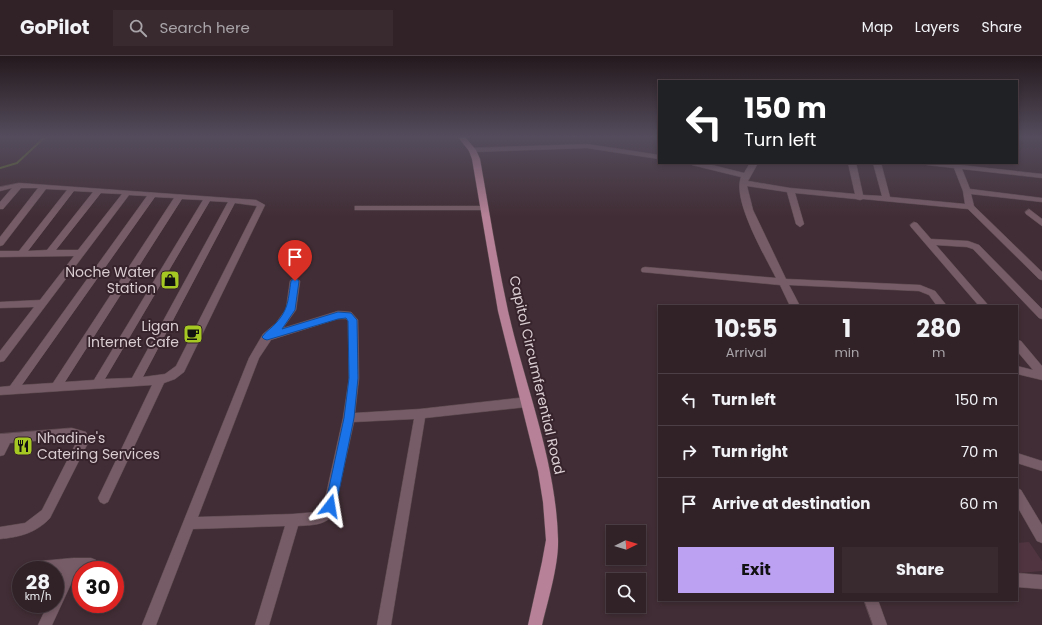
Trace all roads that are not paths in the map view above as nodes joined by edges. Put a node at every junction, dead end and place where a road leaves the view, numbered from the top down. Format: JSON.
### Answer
{"nodes":[{"id":1,"x":476,"y":164,"type":"edge"},
{"id":2,"x":697,"y":164,"type":"edge"},
{"id":3,"x":753,"y":164,"type":"edge"},
{"id":4,"x":852,"y":164,"type":"edge"},
{"id":5,"x":876,"y":164,"type":"edge"},
{"id":6,"x":942,"y":164,"type":"edge"},
{"id":7,"x":1013,"y":164,"type":"edge"},
{"id":8,"x":957,"y":165,"type":"edge"},
{"id":9,"x":1020,"y":174,"type":"junction"},
{"id":10,"x":1042,"y":176,"type":"edge"},
{"id":11,"x":744,"y":179,"type":"junction"},
{"id":12,"x":19,"y":185,"type":"junction"},
{"id":13,"x":43,"y":187,"type":"junction"},
{"id":14,"x":0,"y":189,"type":"edge"},
{"id":15,"x":72,"y":189,"type":"junction"},
{"id":16,"x":790,"y":190,"type":"junction"},
{"id":17,"x":98,"y":191,"type":"junction"},
{"id":18,"x":968,"y":191,"type":"junction"},
{"id":19,"x":127,"y":193,"type":"junction"},
{"id":20,"x":152,"y":195,"type":"junction"},
{"id":21,"x":180,"y":196,"type":"junction"},
{"id":22,"x":208,"y":198,"type":"junction"},
{"id":23,"x":860,"y":198,"type":"junction"},
{"id":24,"x":233,"y":200,"type":"junction"},
{"id":25,"x":887,"y":200,"type":"junction"},
{"id":26,"x":1042,"y":200,"type":"edge"},
{"id":27,"x":0,"y":206,"type":"edge"},
{"id":28,"x":970,"y":207,"type":"junction"},
{"id":29,"x":358,"y":208,"type":"dead end"},
{"id":30,"x":484,"y":208,"type":"junction"},
{"id":31,"x":1029,"y":212,"type":"dead end"},
{"id":32,"x":1042,"y":223,"type":"edge"},
{"id":33,"x":800,"y":224,"type":"dead end"},
{"id":34,"x":914,"y":225,"type":"dead end"},
{"id":35,"x":929,"y":242,"type":"junction"},
{"id":36,"x":0,"y":243,"type":"edge"},
{"id":37,"x":80,"y":253,"type":"junction"},
{"id":38,"x":0,"y":254,"type":"edge"},
{"id":39,"x":21,"y":254,"type":"junction"},
{"id":40,"x":49,"y":254,"type":"junction"},
{"id":41,"x":645,"y":270,"type":"dead end"},
{"id":42,"x":1042,"y":276,"type":"edge"},
{"id":43,"x":295,"y":281,"type":"dead end"},
{"id":44,"x":784,"y":282,"type":"junction"},
{"id":45,"x":42,"y":303,"type":"junction"},
{"id":46,"x":0,"y":305,"type":"edge"},
{"id":47,"x":796,"y":305,"type":"edge"},
{"id":48,"x":941,"y":305,"type":"edge"},
{"id":49,"x":983,"y":305,"type":"edge"},
{"id":50,"x":1042,"y":315,"type":"edge"},
{"id":51,"x":267,"y":337,"type":"junction"},
{"id":52,"x":1018,"y":345,"type":"edge"},
{"id":53,"x":0,"y":358,"type":"edge"},
{"id":54,"x":1018,"y":370,"type":"edge"},
{"id":55,"x":1042,"y":373,"type":"edge"},
{"id":56,"x":1042,"y":376,"type":"edge"},
{"id":57,"x":160,"y":380,"type":"junction"},
{"id":58,"x":135,"y":382,"type":"junction"},
{"id":59,"x":97,"y":384,"type":"junction"},
{"id":60,"x":56,"y":387,"type":"junction"},
{"id":61,"x":13,"y":390,"type":"junction"},
{"id":62,"x":0,"y":391,"type":"edge"},
{"id":63,"x":527,"y":402,"type":"junction"},
{"id":64,"x":420,"y":414,"type":"junction"},
{"id":65,"x":349,"y":418,"type":"junction"},
{"id":66,"x":3,"y":438,"type":"edge"},
{"id":67,"x":0,"y":451,"type":"edge"},
{"id":68,"x":1018,"y":458,"type":"edge"},
{"id":69,"x":1042,"y":466,"type":"edge"},
{"id":70,"x":1018,"y":496,"type":"edge"},
{"id":71,"x":104,"y":498,"type":"dead end"},
{"id":72,"x":293,"y":520,"type":"junction"},
{"id":73,"x":189,"y":523,"type":"junction"},
{"id":74,"x":0,"y":533,"type":"edge"},
{"id":75,"x":1042,"y":537,"type":"edge"},
{"id":76,"x":72,"y":568,"type":"edge"},
{"id":77,"x":1018,"y":580,"type":"edge"},
{"id":78,"x":1042,"y":582,"type":"edge"},
{"id":79,"x":64,"y":585,"type":"edge"},
{"id":80,"x":871,"y":601,"type":"edge"},
{"id":81,"x":51,"y":613,"type":"edge"},
{"id":82,"x":45,"y":625,"type":"edge"},
{"id":83,"x":149,"y":625,"type":"edge"},
{"id":84,"x":262,"y":625,"type":"edge"},
{"id":85,"x":384,"y":625,"type":"edge"},
{"id":86,"x":535,"y":625,"type":"edge"},
{"id":87,"x":880,"y":625,"type":"edge"}],
"edges":[{"from":1,"to":30,"type":"main road","name":"Capitol Circumferential Road"},
{"from":2,"to":11,"type":"street"},
{"from":3,"to":11,"type":"street"},
{"from":4,"to":23,"type":"street"},
{"from":5,"to":25,"type":"street"},
{"from":6,"to":8,"type":"street"},
{"from":7,"to":9,"type":"street"},
{"from":8,"to":9,"type":"street"},
{"from":8,"to":18,"type":"street"},
{"from":9,"to":10,"type":"street"},
{"from":11,"to":16,"type":"street"},
{"from":11,"to":44,"type":"street"},
{"from":12,"to":13,"type":"street"},
{"from":12,"to":14,"type":"street"},
{"from":12,"to":27,"type":"street"},
{"from":13,"to":15,"type":"street"},
{"from":13,"to":36,"type":"street"},
{"from":15,"to":17,"type":"street"},
{"from":15,"to":39,"type":"street"},
{"from":16,"to":23,"type":"street"},
{"from":16,"to":33,"type":"street"},
{"from":17,"to":19,"type":"street"},
{"from":17,"to":40,"type":"street"},
{"from":18,"to":26,"type":"street"},
{"from":18,"to":28,"type":"street"},
{"from":19,"to":20,"type":"street"},
{"from":19,"to":37,"type":"street"},
{"from":20,"to":21,"type":"street"},
{"from":20,"to":61,"type":"street"},
{"from":21,"to":22,"type":"street"},
{"from":21,"to":60,"type":"street"},
{"from":22,"to":24,"type":"street"},
{"from":22,"to":59,"type":"street"},
{"from":23,"to":25,"type":"street"},
{"from":24,"to":57,"type":"street"},
{"from":24,"to":58,"type":"street"},
{"from":25,"to":28,"type":"street"},
{"from":28,"to":42,"type":"street"},
{"from":29,"to":30,"type":"street"},
{"from":30,"to":63,"type":"main road","name":"Capitol Circumferential Road"},
{"from":31,"to":32,"type":"street"},
{"from":34,"to":35,"type":"street"},
{"from":35,"to":49,"type":"street"},
{"from":35,"to":50,"type":"street"},
{"from":37,"to":40,"type":"street"},
{"from":37,"to":45,"type":"street"},
{"from":38,"to":39,"type":"street"},
{"from":39,"to":40,"type":"street"},
{"from":41,"to":44,"type":"street"},
{"from":43,"to":51,"type":"street"},
{"from":44,"to":47,"type":"street"},
{"from":44,"to":48,"type":"street"},
{"from":45,"to":46,"type":"street"},
{"from":45,"to":53,"type":"street"},
{"from":51,"to":65,"type":"street"},
{"from":51,"to":73,"type":"street"},
{"from":52,"to":55,"type":"street"},
{"from":54,"to":56,"type":"street"},
{"from":57,"to":58,"type":"street"},
{"from":57,"to":71,"type":"street"},
{"from":58,"to":59,"type":"street"},
{"from":59,"to":60,"type":"street"},
{"from":60,"to":61,"type":"street"},
{"from":61,"to":62,"type":"street"},
{"from":63,"to":64,"type":"street"},
{"from":63,"to":86,"type":"main road","name":"Capitol Circumferential Road"},
{"from":64,"to":65,"type":"street"},
{"from":64,"to":85,"type":"street"},
{"from":65,"to":72,"type":"street"},
{"from":66,"to":67,"type":"street"},
{"from":66,"to":74,"type":"street"},
{"from":68,"to":69,"type":"street"},
{"from":70,"to":75,"type":"street"},
{"from":72,"to":73,"type":"street"},
{"from":72,"to":84,"type":"street"},
{"from":73,"to":83,"type":"street"},
{"from":76,"to":79,"type":"street"},
{"from":77,"to":78,"type":"street"},
{"from":80,"to":87,"type":"street"},
{"from":81,"to":82,"type":"street"}]}
